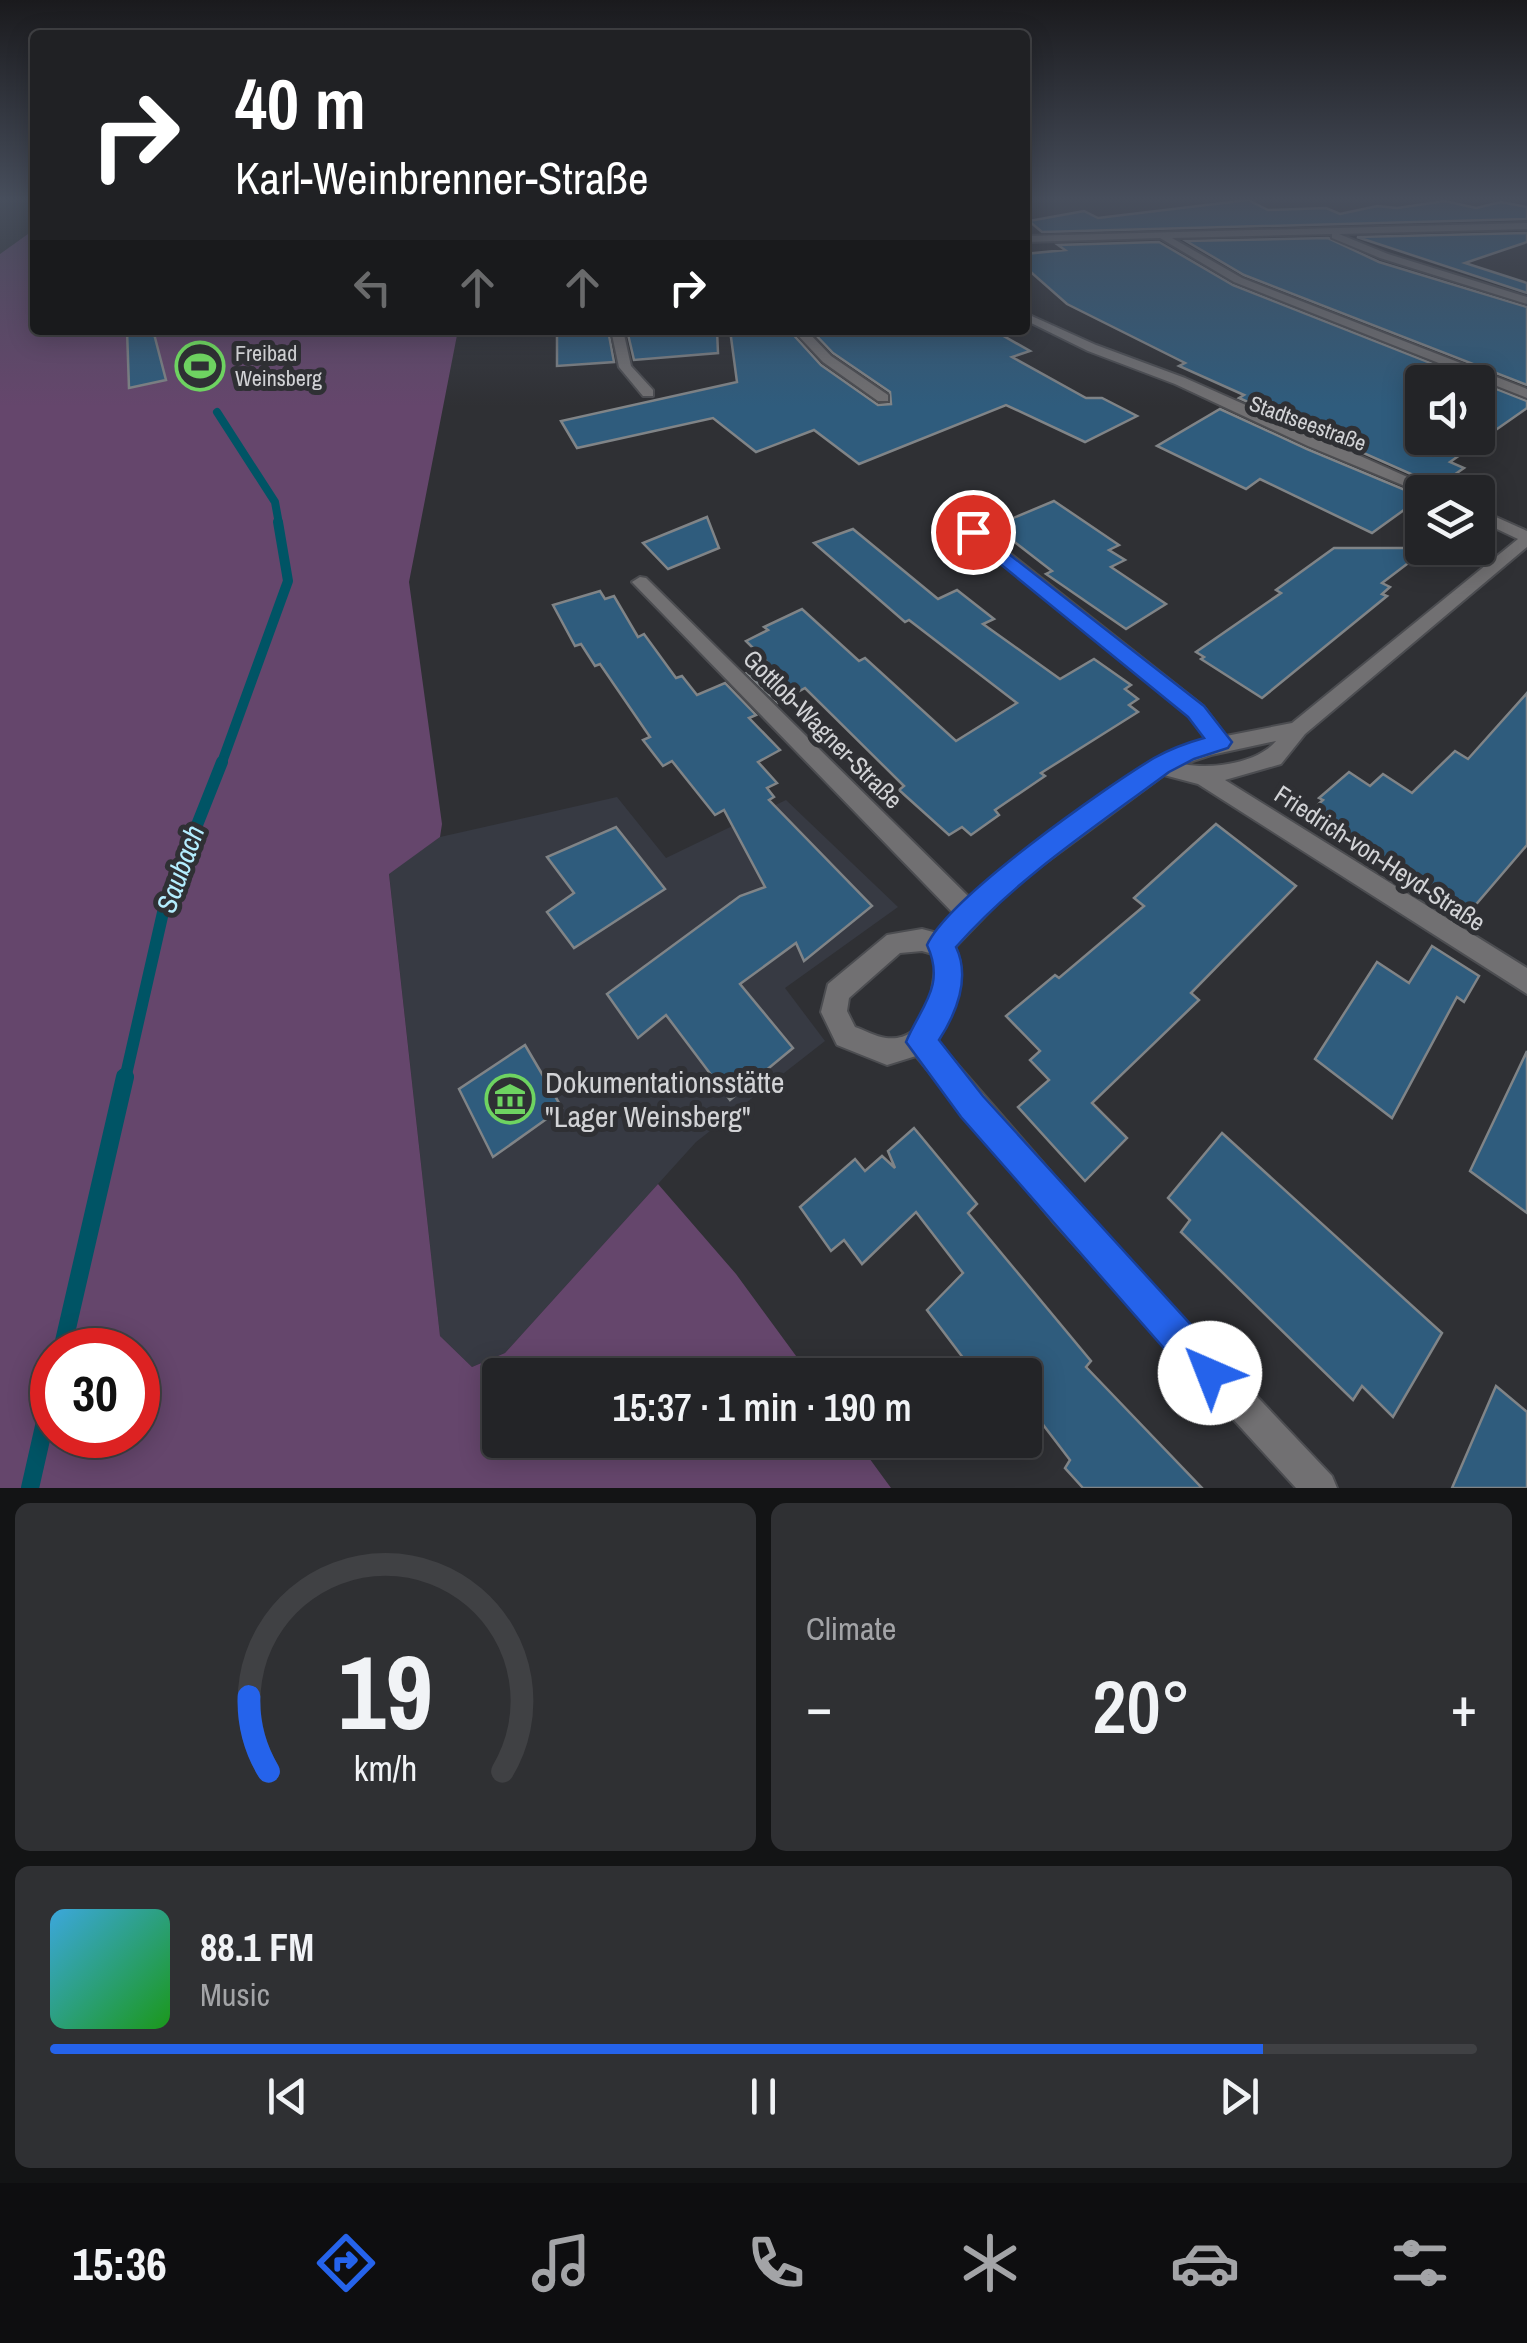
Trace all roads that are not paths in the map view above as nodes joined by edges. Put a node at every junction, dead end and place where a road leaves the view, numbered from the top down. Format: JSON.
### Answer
{"nodes":[{"id":1,"x":1216,"y":267,"type":"edge"},
{"id":2,"x":1420,"y":267,"type":"edge"},
{"id":3,"x":1527,"y":301,"type":"edge"},
{"id":4,"x":1030,"y":318,"type":"edge"},
{"id":5,"x":618,"y":335,"type":"edge"},
{"id":6,"x":804,"y":335,"type":"edge"},
{"id":7,"x":648,"y":393,"type":"dead end"},
{"id":8,"x":1527,"y":394,"type":"edge"},
{"id":9,"x":883,"y":398,"type":"dead end"},
{"id":10,"x":1405,"y":482,"type":"edge"},
{"id":11,"x":1495,"y":522,"type":"edge"},
{"id":12,"x":973,"y":532,"type":"dead end"},
{"id":13,"x":1527,"y":538,"type":"edge"},
{"id":14,"x":640,"y":582,"type":"dead end"},
{"id":15,"x":1298,"y":728,"type":"junction"},
{"id":16,"x":1220,"y":742,"type":"junction"},
{"id":17,"x":1161,"y":766,"type":"junction"},
{"id":18,"x":1204,"y":777,"type":"junction"},
{"id":19,"x":969,"y":914,"type":"junction"},
{"id":20,"x":941,"y":945,"type":"junction"},
{"id":21,"x":1527,"y":982,"type":"edge"},
{"id":22,"x":921,"y":1042,"type":"junction"},
{"id":23,"x":1320,"y":1488,"type":"edge"}],
"edges":[{"from":1,"to":8,"type":"street"},
{"from":2,"to":3,"type":"street"},
{"from":4,"to":10,"type":"street","name":"Stadtseestraße"},
{"from":5,"to":7,"type":"street"},
{"from":6,"to":9,"type":"street"},
{"from":11,"to":13,"type":"street"},
{"from":12,"to":16,"type":"street"},
{"from":13,"to":15,"type":"street"},
{"from":14,"to":19,"type":"street","name":"Gottlob-Wagner-Straße"},
{"from":15,"to":16,"type":"street"},
{"from":15,"to":18,"type":"street"},
{"from":16,"to":17,"type":"street"},
{"from":17,"to":18,"type":"street"},
{"from":17,"to":19,"type":"street"},
{"from":18,"to":21,"type":"street","name":"Friedrich-von-Heyd-Straße"},
{"from":19,"to":20,"type":"street"},
{"from":20,"to":22,"type":"street"},
{"from":20,"to":22,"type":"street"},
{"from":22,"to":23,"type":"street"}]}
